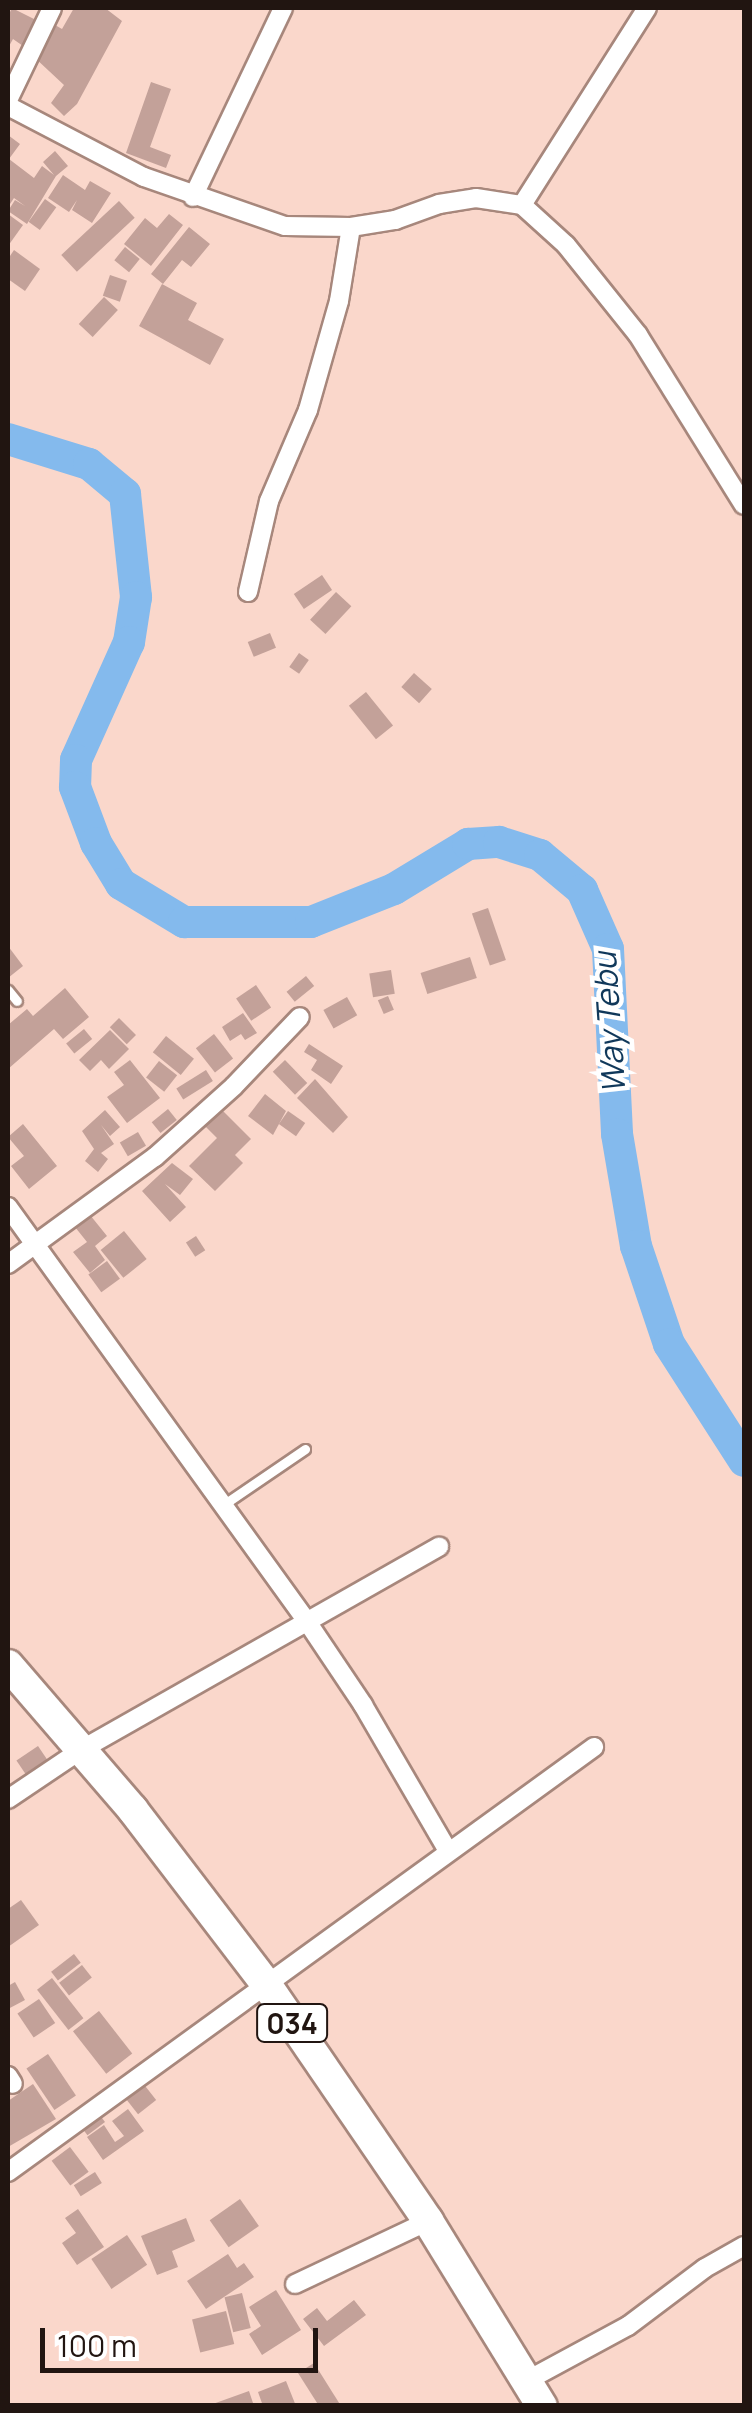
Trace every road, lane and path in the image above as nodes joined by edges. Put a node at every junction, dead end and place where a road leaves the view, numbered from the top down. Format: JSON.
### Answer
{"nodes":[{"id":1,"x":52,"y":8,"type":"edge"},
{"id":2,"x":283,"y":8,"type":"edge"},
{"id":3,"x":647,"y":8,"type":"edge"},
{"id":4,"x":8,"y":103,"type":"edge"},
{"id":5,"x":193,"y":197,"type":"junction"},
{"id":6,"x":522,"y":206,"type":"junction"},
{"id":7,"x":351,"y":227,"type":"junction"},
{"id":8,"x":744,"y":505,"type":"edge"},
{"id":9,"x":248,"y":592,"type":"dead end"},
{"id":10,"x":8,"y":990,"type":"edge"},
{"id":11,"x":17,"y":1001,"type":"dead end"},
{"id":12,"x":300,"y":1018,"type":"dead end"},
{"id":13,"x":8,"y":1207,"type":"edge"},
{"id":14,"x":32,"y":1243,"type":"junction"},
{"id":15,"x":8,"y":1264,"type":"edge"},
{"id":16,"x":305,"y":1449,"type":"dead end"},
{"id":17,"x":220,"y":1507,"type":"junction"},
{"id":18,"x":438,"y":1546,"type":"dead end"},
{"id":19,"x":308,"y":1624,"type":"junction"},
{"id":20,"x":8,"y":1664,"type":"edge"},
{"id":21,"x":594,"y":1747,"type":"dead end"},
{"id":22,"x":81,"y":1750,"type":"junction"},
{"id":23,"x":8,"y":1798,"type":"edge"},
{"id":24,"x":448,"y":1851,"type":"junction"},
{"id":25,"x":266,"y":1984,"type":"junction"},
{"id":26,"x":8,"y":2172,"type":"edge"},
{"id":27,"x":428,"y":2221,"type":"junction"},
{"id":28,"x":744,"y":2246,"type":"edge"},
{"id":29,"x":295,"y":2284,"type":"dead end"},
{"id":30,"x":535,"y":2393,"type":"edge"}],
"edges":[{"from":1,"to":4,"type":"street"},
{"from":2,"to":5,"type":"street"},
{"from":3,"to":6,"type":"street"},
{"from":4,"to":5,"type":"street"},
{"from":5,"to":7,"type":"street"},
{"from":6,"to":7,"type":"street"},
{"from":6,"to":8,"type":"street"},
{"from":7,"to":9,"type":"street"},
{"from":10,"to":11,"type":"lane"},
{"from":12,"to":14,"type":"street"},
{"from":13,"to":14,"type":"street"},
{"from":14,"to":15,"type":"street"},
{"from":14,"to":17,"type":"street"},
{"from":16,"to":17,"type":"lane"},
{"from":17,"to":19,"type":"street"},
{"from":18,"to":19,"type":"street"},
{"from":19,"to":22,"type":"street"},
{"from":19,"to":24,"type":"street"},
{"from":20,"to":22,"type":"main road","number":"034"},
{"from":21,"to":24,"type":"street"},
{"from":22,"to":23,"type":"street"},
{"from":22,"to":25,"type":"main road","number":"034"},
{"from":24,"to":25,"type":"street"},
{"from":25,"to":26,"type":"street"},
{"from":25,"to":27,"type":"main road","number":"034"},
{"from":27,"to":29,"type":"street"},
{"from":27,"to":30,"type":"main road","number":"034"},
{"from":28,"to":30,"type":"street"}]}
